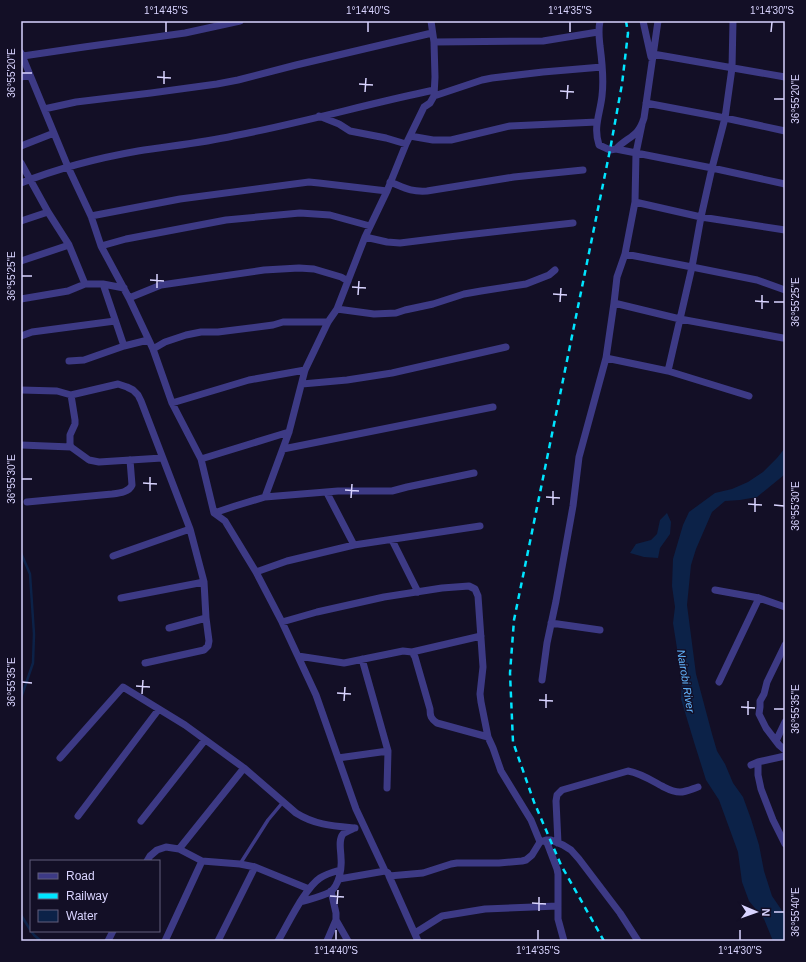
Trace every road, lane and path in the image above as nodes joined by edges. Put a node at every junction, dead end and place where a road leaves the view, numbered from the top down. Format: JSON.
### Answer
{"nodes":[{"id":1,"x":240,"y":21,"type":"edge"},
{"id":2,"x":431,"y":21,"type":"edge"},
{"id":3,"x":600,"y":21,"type":"edge"},
{"id":4,"x":643,"y":21,"type":"edge"},
{"id":5,"x":658,"y":21,"type":"edge"},
{"id":6,"x":733,"y":21,"type":"edge"},
{"id":7,"x":598,"y":32,"type":"junction"},
{"id":8,"x":432,"y":33,"type":"junction"},
{"id":9,"x":434,"y":42,"type":"junction"},
{"id":10,"x":22,"y":54,"type":"edge"},
{"id":11,"x":653,"y":57,"type":"junction"},
{"id":12,"x":602,"y":67,"type":"junction"},
{"id":13,"x":732,"y":68,"type":"junction"},
{"id":14,"x":30,"y":75,"type":"junction"},
{"id":15,"x":21,"y":77,"type":"edge"},
{"id":16,"x":785,"y":77,"type":"edge"},
{"id":17,"x":434,"y":93,"type":"junction"},
{"id":18,"x":646,"y":103,"type":"junction"},
{"id":19,"x":44,"y":109,"type":"junction"},
{"id":20,"x":319,"y":116,"type":"junction"},
{"id":21,"x":725,"y":118,"type":"junction"},
{"id":22,"x":597,"y":122,"type":"junction"},
{"id":23,"x":642,"y":124,"type":"junction"},
{"id":24,"x":785,"y":131,"type":"edge"},
{"id":25,"x":54,"y":133,"type":"junction"},
{"id":26,"x":410,"y":136,"type":"junction"},
{"id":27,"x":406,"y":144,"type":"junction"},
{"id":28,"x":21,"y":146,"type":"edge"},
{"id":29,"x":616,"y":149,"type":"junction"},
{"id":30,"x":636,"y":153,"type":"junction"},
{"id":31,"x":21,"y":164,"type":"edge"},
{"id":32,"x":68,"y":167,"type":"junction"},
{"id":33,"x":712,"y":168,"type":"junction"},
{"id":34,"x":583,"y":170,"type":"dead end"},
{"id":35,"x":30,"y":180,"type":"junction"},
{"id":36,"x":390,"y":182,"type":"junction"},
{"id":37,"x":21,"y":183,"type":"edge"},
{"id":38,"x":785,"y":184,"type":"edge"},
{"id":39,"x":387,"y":191,"type":"junction"},
{"id":40,"x":635,"y":202,"type":"junction"},
{"id":41,"x":48,"y":212,"type":"junction"},
{"id":42,"x":91,"y":216,"type":"junction"},
{"id":43,"x":701,"y":217,"type":"junction"},
{"id":44,"x":21,"y":221,"type":"edge"},
{"id":45,"x":572,"y":223,"type":"dead end"},
{"id":46,"x":370,"y":226,"type":"junction"},
{"id":47,"x":785,"y":230,"type":"edge"},
{"id":48,"x":365,"y":237,"type":"junction"},
{"id":49,"x":69,"y":245,"type":"junction"},
{"id":50,"x":101,"y":246,"type":"junction"},
{"id":51,"x":625,"y":254,"type":"junction"},
{"id":52,"x":21,"y":261,"type":"edge"},
{"id":53,"x":692,"y":267,"type":"junction"},
{"id":54,"x":555,"y":270,"type":"dead end"},
{"id":55,"x":348,"y":281,"type":"junction"},
{"id":56,"x":85,"y":284,"type":"junction"},
{"id":57,"x":103,"y":284,"type":"junction"},
{"id":58,"x":124,"y":288,"type":"junction"},
{"id":59,"x":785,"y":290,"type":"edge"},
{"id":60,"x":129,"y":298,"type":"junction"},
{"id":61,"x":21,"y":299,"type":"edge"},
{"id":62,"x":614,"y":303,"type":"junction"},
{"id":63,"x":337,"y":309,"type":"junction"},
{"id":64,"x":680,"y":319,"type":"junction"},
{"id":65,"x":115,"y":321,"type":"junction"},
{"id":66,"x":328,"y":322,"type":"junction"},
{"id":67,"x":21,"y":336,"type":"edge"},
{"id":68,"x":783,"y":338,"type":"dead end"},
{"id":69,"x":148,"y":340,"type":"junction"},
{"id":70,"x":124,"y":346,"type":"junction"},
{"id":71,"x":506,"y":347,"type":"dead end"},
{"id":72,"x":153,"y":349,"type":"junction"},
{"id":73,"x":606,"y":358,"type":"junction"},
{"id":74,"x":69,"y":361,"type":"dead end"},
{"id":75,"x":305,"y":370,"type":"junction"},
{"id":76,"x":668,"y":371,"type":"junction"},
{"id":77,"x":302,"y":384,"type":"junction"},
{"id":78,"x":21,"y":390,"type":"edge"},
{"id":79,"x":71,"y":395,"type":"junction"},
{"id":80,"x":749,"y":396,"type":"dead end"},
{"id":81,"x":172,"y":403,"type":"junction"},
{"id":82,"x":493,"y":407,"type":"dead end"},
{"id":83,"x":289,"y":432,"type":"junction"},
{"id":84,"x":21,"y":445,"type":"edge"},
{"id":85,"x":71,"y":447,"type":"junction"},
{"id":86,"x":283,"y":449,"type":"junction"},
{"id":87,"x":162,"y":458,"type":"junction"},
{"id":88,"x":201,"y":459,"type":"junction"},
{"id":89,"x":130,"y":460,"type":"junction"},
{"id":90,"x":474,"y":473,"type":"dead end"},
{"id":91,"x":327,"y":492,"type":"junction"},
{"id":92,"x":265,"y":497,"type":"junction"},
{"id":93,"x":27,"y":502,"type":"dead end"},
{"id":94,"x":214,"y":513,"type":"junction"},
{"id":95,"x":480,"y":526,"type":"dead end"},
{"id":96,"x":190,"y":529,"type":"junction"},
{"id":97,"x":392,"y":540,"type":"junction"},
{"id":98,"x":354,"y":545,"type":"junction"},
{"id":99,"x":113,"y":556,"type":"dead end"},
{"id":100,"x":256,"y":572,"type":"junction"},
{"id":101,"x":204,"y":582,"type":"junction"},
{"id":102,"x":715,"y":590,"type":"dead end"},
{"id":103,"x":418,"y":592,"type":"junction"},
{"id":104,"x":121,"y":598,"type":"dead end"},
{"id":105,"x":759,"y":598,"type":"junction"},
{"id":106,"x":785,"y":608,"type":"edge"},
{"id":107,"x":206,"y":618,"type":"junction"},
{"id":108,"x":282,"y":622,"type":"junction"},
{"id":109,"x":551,"y":623,"type":"junction"},
{"id":110,"x":169,"y":628,"type":"dead end"},
{"id":111,"x":600,"y":630,"type":"dead end"},
{"id":112,"x":481,"y":636,"type":"junction"},
{"id":113,"x":785,"y":645,"type":"edge"},
{"id":114,"x":412,"y":652,"type":"junction"},
{"id":115,"x":298,"y":656,"type":"junction"},
{"id":116,"x":362,"y":659,"type":"junction"},
{"id":117,"x":145,"y":663,"type":"dead end"},
{"id":118,"x":542,"y":680,"type":"dead end"},
{"id":119,"x":720,"y":682,"type":"dead end"},
{"id":120,"x":159,"y":709,"type":"junction"},
{"id":121,"x":785,"y":722,"type":"edge"},
{"id":122,"x":488,"y":737,"type":"junction"},
{"id":123,"x":205,"y":740,"type":"junction"},
{"id":124,"x":776,"y":741,"type":"junction"},
{"id":125,"x":785,"y":750,"type":"edge"},
{"id":126,"x":388,"y":751,"type":"junction"},
{"id":127,"x":785,"y":756,"type":"edge"},
{"id":128,"x":60,"y":758,"type":"dead end"},
{"id":129,"x":338,"y":758,"type":"junction"},
{"id":130,"x":758,"y":762,"type":"junction"},
{"id":131,"x":751,"y":765,"type":"dead end"},
{"id":132,"x":244,"y":768,"type":"junction"},
{"id":133,"x":698,"y":787,"type":"dead end"},
{"id":134,"x":387,"y":788,"type":"dead end"},
{"id":135,"x":283,"y":802,"type":"junction"},
{"id":136,"x":78,"y":816,"type":"dead end"},
{"id":137,"x":359,"y":816,"type":"junction"},
{"id":138,"x":141,"y":821,"type":"dead end"},
{"id":139,"x":355,"y":828,"type":"junction"},
{"id":140,"x":543,"y":840,"type":"junction"},
{"id":141,"x":558,"y":843,"type":"junction"},
{"id":142,"x":785,"y":844,"type":"edge"},
{"id":143,"x":179,"y":849,"type":"junction"},
{"id":144,"x":148,"y":860,"type":"edge"},
{"id":145,"x":202,"y":861,"type":"junction"},
{"id":146,"x":240,"y":864,"type":"junction"},
{"id":147,"x":255,"y":867,"type":"junction"},
{"id":148,"x":340,"y":870,"type":"junction"},
{"id":149,"x":387,"y":874,"type":"junction"},
{"id":150,"x":339,"y":879,"type":"junction"},
{"id":151,"x":309,"y":889,"type":"junction"},
{"id":152,"x":331,"y":892,"type":"junction"},
{"id":153,"x":300,"y":902,"type":"junction"},
{"id":154,"x":558,"y":906,"type":"junction"},
{"id":155,"x":336,"y":920,"type":"junction"},
{"id":156,"x":112,"y":932,"type":"edge"},
{"id":157,"x":415,"y":934,"type":"junction"},
{"id":158,"x":108,"y":941,"type":"edge"},
{"id":159,"x":165,"y":941,"type":"edge"},
{"id":160,"x":218,"y":941,"type":"edge"},
{"id":161,"x":278,"y":941,"type":"edge"},
{"id":162,"x":327,"y":941,"type":"edge"},
{"id":163,"x":348,"y":941,"type":"edge"},
{"id":164,"x":418,"y":941,"type":"edge"},
{"id":165,"x":564,"y":941,"type":"edge"},
{"id":166,"x":638,"y":941,"type":"edge"}],
"edges":[{"from":1,"to":10,"type":"street"},
{"from":2,"to":8,"type":"street"},
{"from":3,"to":7,"type":"street"},
{"from":4,"to":11,"type":"street"},
{"from":5,"to":11,"type":"street"},
{"from":6,"to":13,"type":"street"},
{"from":7,"to":9,"type":"street"},
{"from":7,"to":12,"type":"street"},
{"from":8,"to":9,"type":"street"},
{"from":8,"to":19,"type":"street"},
{"from":9,"to":17,"type":"street"},
{"from":10,"to":14,"type":"street"},
{"from":11,"to":13,"type":"street"},
{"from":11,"to":18,"type":"street"},
{"from":12,"to":17,"type":"street"},
{"from":12,"to":22,"type":"street"},
{"from":13,"to":16,"type":"street"},
{"from":13,"to":21,"type":"street"},
{"from":14,"to":15,"type":"street"},
{"from":14,"to":19,"type":"street"},
{"from":17,"to":20,"type":"street"},
{"from":17,"to":26,"type":"street"},
{"from":18,"to":21,"type":"street"},
{"from":18,"to":23,"type":"street"},
{"from":19,"to":25,"type":"street"},
{"from":20,"to":27,"type":"street"},
{"from":20,"to":32,"type":"street"},
{"from":21,"to":24,"type":"street"},
{"from":21,"to":33,"type":"street"},
{"from":22,"to":26,"type":"street"},
{"from":22,"to":29,"type":"street"},
{"from":23,"to":29,"type":"street"},
{"from":23,"to":30,"type":"street"},
{"from":25,"to":28,"type":"street"},
{"from":25,"to":32,"type":"street"},
{"from":26,"to":27,"type":"street"},
{"from":27,"to":36,"type":"street"},
{"from":29,"to":30,"type":"street"},
{"from":30,"to":33,"type":"street"},
{"from":30,"to":40,"type":"street"},
{"from":31,"to":35,"type":"street"},
{"from":32,"to":35,"type":"street"},
{"from":32,"to":42,"type":"street"},
{"from":33,"to":38,"type":"street"},
{"from":33,"to":43,"type":"street"},
{"from":34,"to":36,"type":"street"},
{"from":35,"to":37,"type":"street"},
{"from":35,"to":41,"type":"street"},
{"from":36,"to":39,"type":"street"},
{"from":39,"to":42,"type":"street"},
{"from":39,"to":46,"type":"street"},
{"from":40,"to":43,"type":"street"},
{"from":40,"to":51,"type":"street"},
{"from":41,"to":44,"type":"street"},
{"from":41,"to":49,"type":"street"},
{"from":42,"to":50,"type":"street"},
{"from":43,"to":47,"type":"street"},
{"from":43,"to":53,"type":"street"},
{"from":45,"to":48,"type":"street"},
{"from":46,"to":48,"type":"street"},
{"from":46,"to":50,"type":"street"},
{"from":48,"to":55,"type":"street"},
{"from":49,"to":52,"type":"street"},
{"from":49,"to":56,"type":"street"},
{"from":50,"to":58,"type":"street"},
{"from":51,"to":53,"type":"street"},
{"from":51,"to":62,"type":"street"},
{"from":53,"to":59,"type":"street"},
{"from":53,"to":64,"type":"street"},
{"from":54,"to":63,"type":"street"},
{"from":55,"to":60,"type":"street"},
{"from":55,"to":63,"type":"street"},
{"from":56,"to":57,"type":"street"},
{"from":56,"to":61,"type":"street"},
{"from":57,"to":58,"type":"street"},
{"from":57,"to":65,"type":"street"},
{"from":58,"to":60,"type":"street"},
{"from":60,"to":69,"type":"street"},
{"from":62,"to":64,"type":"street"},
{"from":62,"to":73,"type":"street"},
{"from":63,"to":66,"type":"street"},
{"from":64,"to":68,"type":"street"},
{"from":64,"to":76,"type":"street"},
{"from":65,"to":67,"type":"street"},
{"from":65,"to":70,"type":"street"},
{"from":66,"to":72,"type":"street"},
{"from":66,"to":75,"type":"street"},
{"from":69,"to":70,"type":"street"},
{"from":69,"to":72,"type":"street"},
{"from":70,"to":74,"type":"street"},
{"from":71,"to":77,"type":"street"},
{"from":72,"to":81,"type":"street"},
{"from":73,"to":76,"type":"street"},
{"from":73,"to":109,"type":"street"},
{"from":75,"to":77,"type":"street"},
{"from":75,"to":81,"type":"street"},
{"from":76,"to":80,"type":"street"},
{"from":77,"to":83,"type":"street"},
{"from":78,"to":79,"type":"street"},
{"from":79,"to":85,"type":"street"},
{"from":79,"to":87,"type":"street"},
{"from":81,"to":88,"type":"street"},
{"from":82,"to":86,"type":"street"},
{"from":83,"to":86,"type":"street"},
{"from":83,"to":88,"type":"street"},
{"from":84,"to":85,"type":"street"},
{"from":85,"to":89,"type":"street"},
{"from":86,"to":92,"type":"street"},
{"from":87,"to":89,"type":"street"},
{"from":87,"to":96,"type":"street"},
{"from":88,"to":94,"type":"street"},
{"from":89,"to":93,"type":"street"},
{"from":90,"to":91,"type":"street"},
{"from":91,"to":92,"type":"street"},
{"from":91,"to":98,"type":"street"},
{"from":92,"to":94,"type":"street"},
{"from":94,"to":100,"type":"street"},
{"from":95,"to":97,"type":"street"},
{"from":96,"to":99,"type":"street"},
{"from":96,"to":101,"type":"street"},
{"from":97,"to":98,"type":"street"},
{"from":97,"to":103,"type":"street"},
{"from":98,"to":100,"type":"street"},
{"from":100,"to":108,"type":"street"},
{"from":101,"to":104,"type":"street"},
{"from":101,"to":107,"type":"street"},
{"from":102,"to":105,"type":"street"},
{"from":103,"to":108,"type":"street"},
{"from":103,"to":112,"type":"street"},
{"from":105,"to":106,"type":"street"},
{"from":105,"to":119,"type":"street"},
{"from":107,"to":110,"type":"street"},
{"from":107,"to":117,"type":"street"},
{"from":108,"to":115,"type":"street"},
{"from":109,"to":111,"type":"street"},
{"from":109,"to":118,"type":"street"},
{"from":112,"to":114,"type":"street"},
{"from":112,"to":122,"type":"street"},
{"from":113,"to":124,"type":"street"},
{"from":114,"to":116,"type":"street"},
{"from":114,"to":122,"type":"street"},
{"from":115,"to":116,"type":"street"},
{"from":115,"to":129,"type":"street"},
{"from":116,"to":126,"type":"street"},
{"from":120,"to":123,"type":"street"},
{"from":120,"to":128,"type":"street"},
{"from":120,"to":136,"type":"street"},
{"from":121,"to":124,"type":"street"},
{"from":122,"to":140,"type":"street"},
{"from":123,"to":132,"type":"street"},
{"from":123,"to":138,"type":"street"},
{"from":124,"to":125,"type":"street"},
{"from":126,"to":129,"type":"street"},
{"from":126,"to":134,"type":"street"},
{"from":127,"to":130,"type":"street"},
{"from":129,"to":137,"type":"street"},
{"from":130,"to":131,"type":"street"},
{"from":130,"to":142,"type":"street"},
{"from":132,"to":135,"type":"street"},
{"from":132,"to":143,"type":"street"},
{"from":133,"to":141,"type":"street"},
{"from":135,"to":139,"type":"street"},
{"from":135,"to":146,"type":"lane"},
{"from":137,"to":139,"type":"street"},
{"from":137,"to":149,"type":"street"},
{"from":139,"to":148,"type":"street"},
{"from":140,"to":141,"type":"street"},
{"from":140,"to":149,"type":"street"},
{"from":140,"to":154,"type":"street"},
{"from":141,"to":166,"type":"street"},
{"from":143,"to":144,"type":"street"},
{"from":143,"to":145,"type":"street"},
{"from":145,"to":146,"type":"street"},
{"from":145,"to":159,"type":"street"},
{"from":146,"to":147,"type":"street"},
{"from":147,"to":151,"type":"street"},
{"from":147,"to":160,"type":"street"},
{"from":148,"to":150,"type":"street"},
{"from":148,"to":151,"type":"street"},
{"from":149,"to":150,"type":"street"},
{"from":149,"to":157,"type":"street"},
{"from":150,"to":152,"type":"street"},
{"from":151,"to":153,"type":"street"},
{"from":152,"to":153,"type":"street"},
{"from":152,"to":155,"type":"street"},
{"from":153,"to":161,"type":"street"},
{"from":154,"to":157,"type":"street"},
{"from":154,"to":165,"type":"street"},
{"from":155,"to":162,"type":"street"},
{"from":155,"to":163,"type":"street"},
{"from":156,"to":158,"type":"street"},
{"from":157,"to":164,"type":"street"}]}
